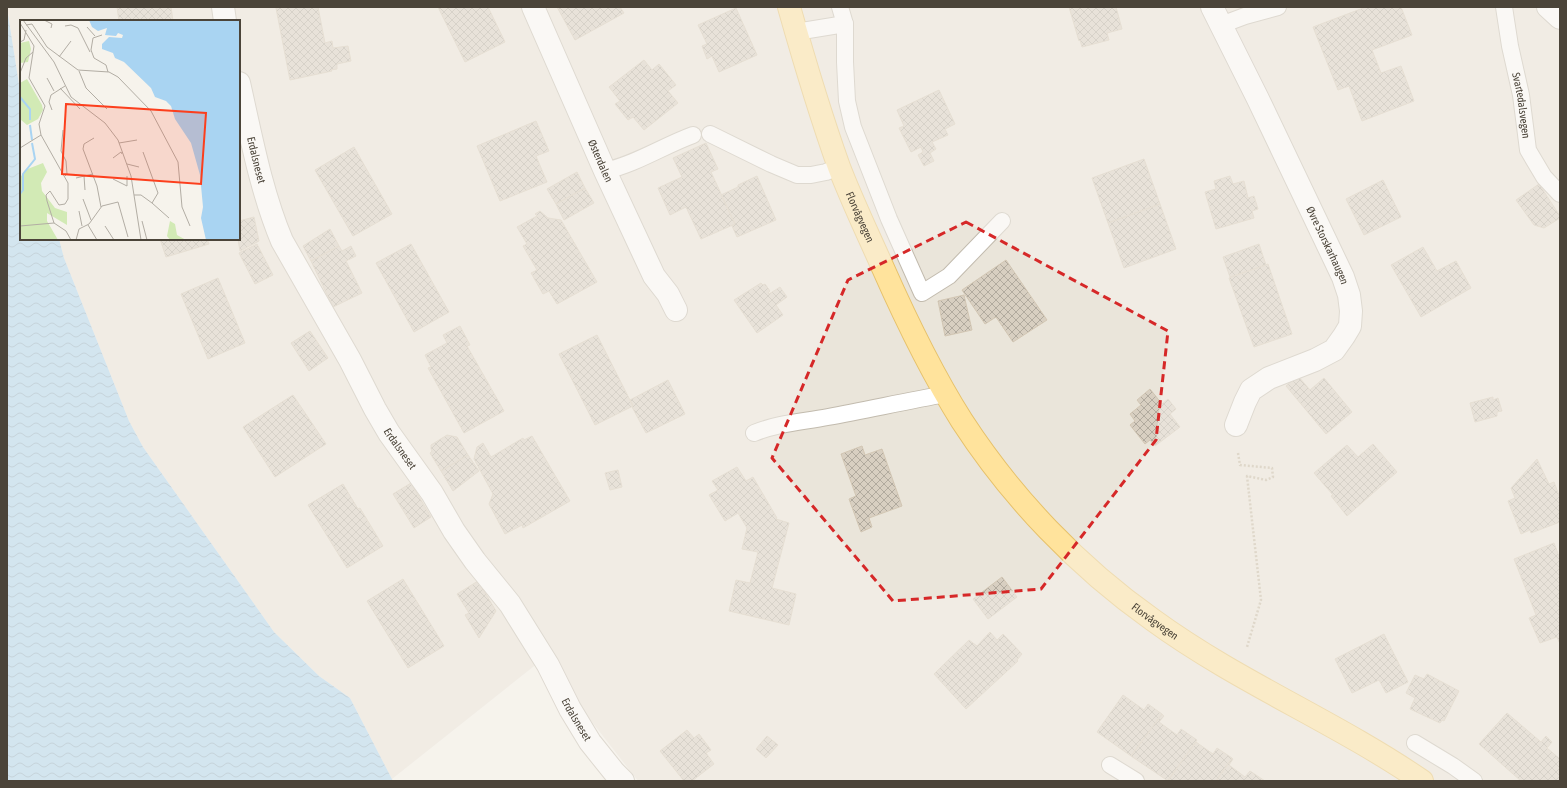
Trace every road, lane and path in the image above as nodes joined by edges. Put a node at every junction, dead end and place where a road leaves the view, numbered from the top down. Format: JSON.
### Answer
{"nodes":[{"id":1,"x":223,"y":7,"type":"edge"},
{"id":2,"x":533,"y":7,"type":"edge"},
{"id":3,"x":789,"y":7,"type":"edge"},
{"id":4,"x":840,"y":7,"type":"edge"},
{"id":5,"x":1278,"y":7,"type":"edge"},
{"id":6,"x":1504,"y":7,"type":"edge"},
{"id":7,"x":1216,"y":16,"type":"edge"},
{"id":8,"x":225,"y":20,"type":"edge"},
{"id":9,"x":845,"y":24,"type":"junction"},
{"id":10,"x":796,"y":32,"type":"junction"},
{"id":11,"x":240,"y":87,"type":"edge"},
{"id":12,"x":710,"y":134,"type":"dead end"},
{"id":13,"x":692,"y":135,"type":"dead end"},
{"id":14,"x":839,"y":167,"type":"junction"},
{"id":15,"x":605,"y":171,"type":"junction"},
{"id":16,"x":1560,"y":194,"type":"edge"},
{"id":17,"x":1002,"y":221,"type":"dead end"},
{"id":18,"x":676,"y":310,"type":"dead end"},
{"id":19,"x":946,"y":394,"type":"junction"},
{"id":20,"x":1236,"y":425,"type":"joint"},
{"id":21,"x":754,"y":433,"type":"dead end"},
{"id":22,"x":1246,"y":652,"type":"dead end"},
{"id":23,"x":1415,"y":743,"type":"dead end"},
{"id":24,"x":1110,"y":765,"type":"dead end"},
{"id":25,"x":623,"y":781,"type":"edge"},
{"id":26,"x":1136,"y":781,"type":"edge"},
{"id":27,"x":1422,"y":781,"type":"edge"},
{"id":28,"x":1474,"y":781,"type":"edge"}],
"edges":[{"from":1,"to":8,"type":"street"},
{"from":2,"to":15,"type":"street","name":"Østerdalen"},
{"from":3,"to":10,"type":"main road","name":"Florvågvegen"},
{"from":4,"to":9,"type":"lane"},
{"from":5,"to":7,"type":"lane","name":"Øvre Storskarhaugen"},
{"from":6,"to":16,"type":"lane","name":"Svartedalsvegen"},
{"from":7,"to":20,"type":"street","name":"Øvre Storskarhaugen"},
{"from":9,"to":10,"type":"lane"},
{"from":9,"to":17,"type":"lane"},
{"from":10,"to":14,"type":"main road","name":"Florvågvegen"},
{"from":11,"to":25,"type":"street","name":"Erdalsneset"},
{"from":12,"to":14,"type":"lane"},
{"from":13,"to":15,"type":"lane"},
{"from":14,"to":19,"type":"main road","name":"Florvågvegen"},
{"from":15,"to":18,"type":"street","name":"Østerdalen"},
{"from":19,"to":21,"type":"lane"},
{"from":19,"to":27,"type":"main road","name":"Florvågvegen"},
{"from":20,"to":22,"type":"path"},
{"from":23,"to":28,"type":"lane"},
{"from":24,"to":26,"type":"lane"}]}
